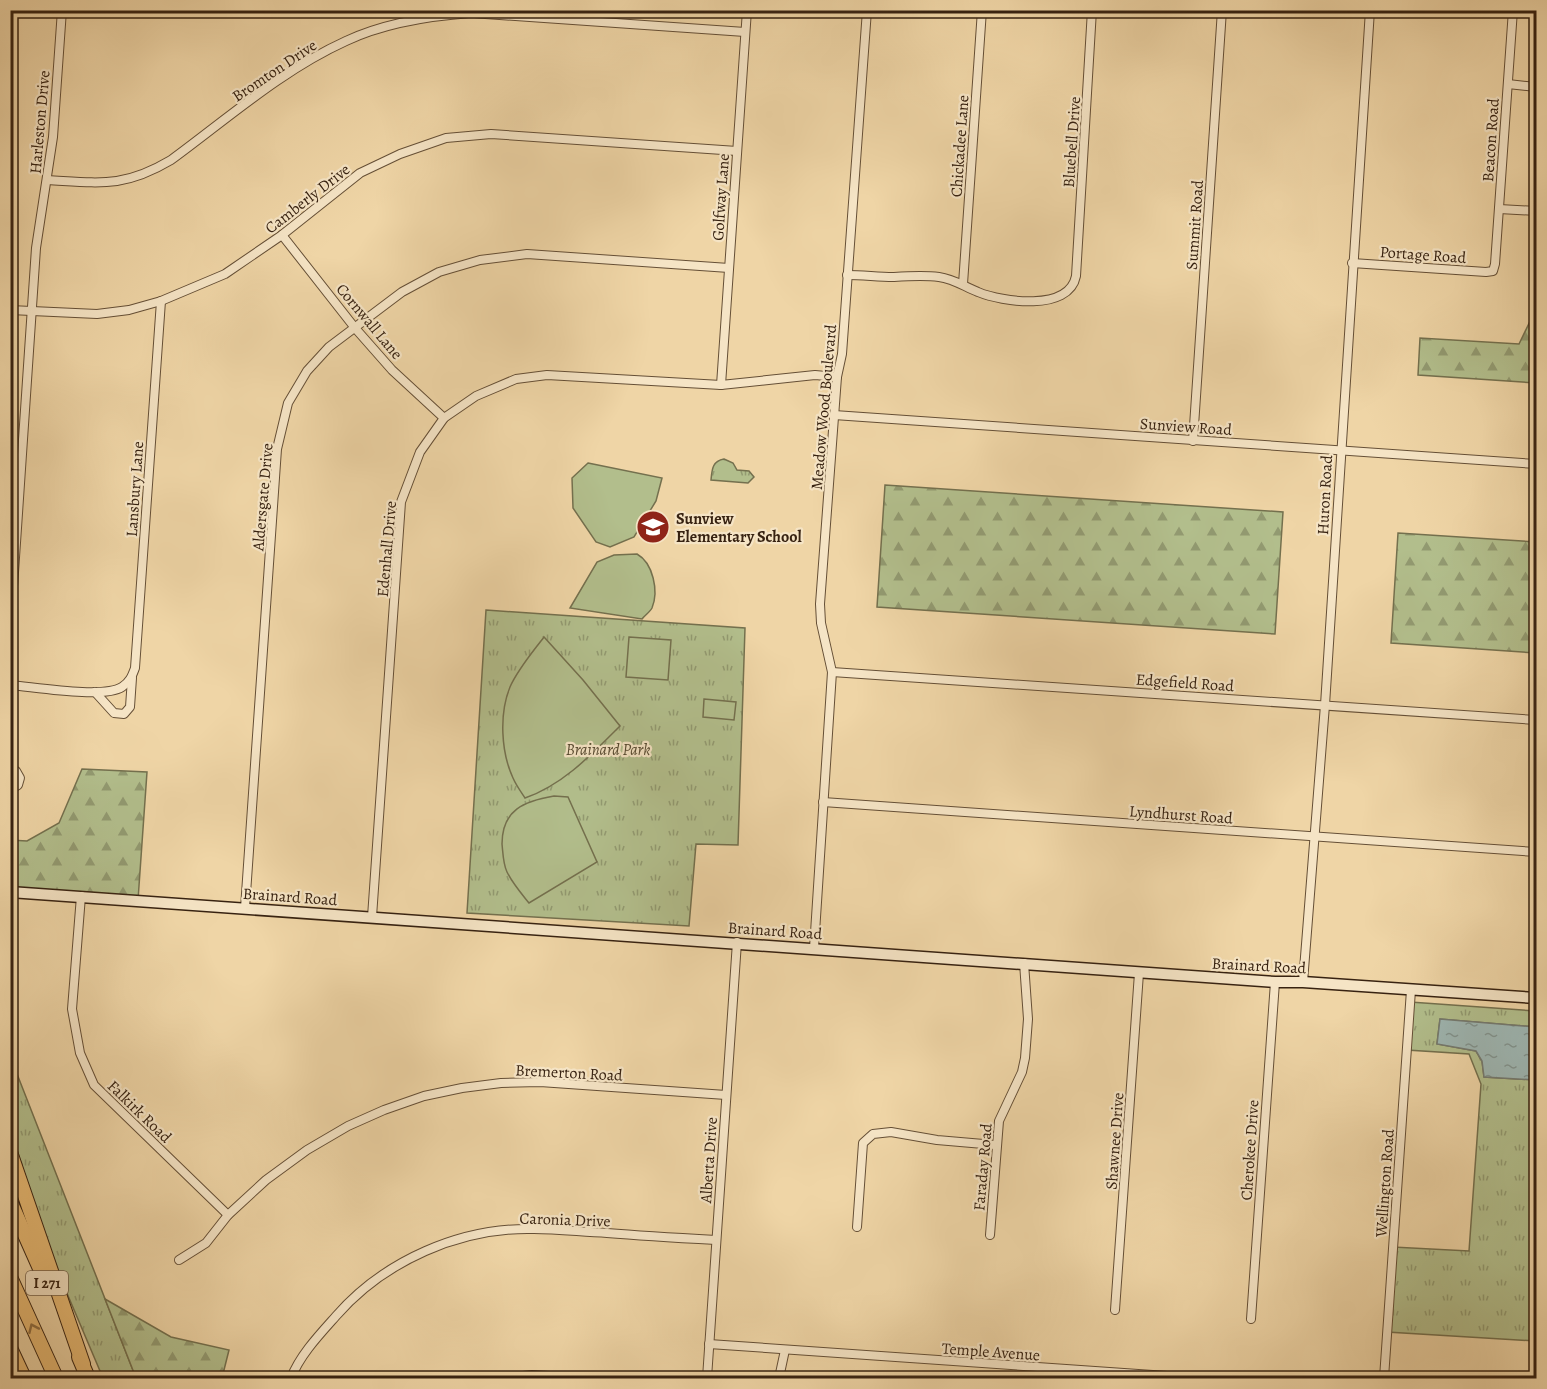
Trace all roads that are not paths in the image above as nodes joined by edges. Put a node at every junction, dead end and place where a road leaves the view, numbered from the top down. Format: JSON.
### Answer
{"nodes":[{"id":1,"x":62,"y":10,"type":"edge"},
{"id":2,"x":747,"y":10,"type":"edge"},
{"id":3,"x":867,"y":10,"type":"edge"},
{"id":4,"x":982,"y":10,"type":"edge"},
{"id":5,"x":1092,"y":10,"type":"edge"},
{"id":6,"x":1222,"y":10,"type":"edge"},
{"id":7,"x":1370,"y":10,"type":"edge"},
{"id":8,"x":1513,"y":10,"type":"edge"},
{"id":9,"x":745,"y":32,"type":"junction"},
{"id":10,"x":1508,"y":84,"type":"junction"},
{"id":11,"x":1536,"y":87,"type":"edge"},
{"id":12,"x":737,"y":151,"type":"junction"},
{"id":13,"x":48,"y":180,"type":"junction"},
{"id":14,"x":1499,"y":209,"type":"junction"},
{"id":15,"x":1536,"y":211,"type":"edge"},
{"id":16,"x":282,"y":235,"type":"junction"},
{"id":17,"x":1352,"y":263,"type":"junction"},
{"id":18,"x":729,"y":268,"type":"junction"},
{"id":19,"x":1493,"y":271,"type":"joint"},
{"id":20,"x":847,"y":275,"type":"junction"},
{"id":21,"x":963,"y":284,"type":"junction"},
{"id":22,"x":161,"y":301,"type":"junction"},
{"id":23,"x":10,"y":310,"type":"edge"},
{"id":24,"x":33,"y":311,"type":"junction"},
{"id":25,"x":355,"y":328,"type":"junction"},
{"id":26,"x":837,"y":377,"type":"junction"},
{"id":27,"x":721,"y":385,"type":"junction"},
{"id":28,"x":834,"y":415,"type":"junction"},
{"id":29,"x":444,"y":418,"type":"junction"},
{"id":30,"x":1193,"y":441,"type":"junction"},
{"id":31,"x":1340,"y":450,"type":"junction"},
{"id":32,"x":1536,"y":464,"type":"edge"},
{"id":33,"x":10,"y":631,"type":"edge"},
{"id":34,"x":832,"y":672,"type":"junction"},
{"id":35,"x":10,"y":685,"type":"edge"},
{"id":36,"x":128,"y":688,"type":"junction"},
{"id":37,"x":95,"y":692,"type":"junction"},
{"id":38,"x":1325,"y":705,"type":"junction"},
{"id":39,"x":1536,"y":720,"type":"edge"},
{"id":40,"x":10,"y":769,"type":"edge"},
{"id":41,"x":10,"y":790,"type":"edge"},
{"id":42,"x":823,"y":802,"type":"junction"},
{"id":43,"x":1314,"y":837,"type":"junction"},
{"id":44,"x":1536,"y":852,"type":"edge"},
{"id":45,"x":10,"y":892,"type":"edge"},
{"id":46,"x":81,"y":896,"type":"junction"},
{"id":47,"x":245,"y":908,"type":"junction"},
{"id":48,"x":372,"y":917,"type":"junction"},
{"id":49,"x":737,"y":942,"type":"junction"},
{"id":50,"x":814,"y":948,"type":"junction"},
{"id":51,"x":1024,"y":963,"type":"junction"},
{"id":52,"x":1139,"y":973,"type":"junction"},
{"id":53,"x":1275,"y":982,"type":"junction"},
{"id":54,"x":1303,"y":982,"type":"junction"},
{"id":55,"x":1411,"y":990,"type":"junction"},
{"id":56,"x":1536,"y":998,"type":"edge"},
{"id":57,"x":726,"y":1095,"type":"junction"},
{"id":58,"x":995,"y":1145,"type":"junction"},
{"id":59,"x":10,"y":1152,"type":"edge"},
{"id":60,"x":10,"y":1201,"type":"edge"},
{"id":61,"x":228,"y":1215,"type":"junction"},
{"id":62,"x":857,"y":1227,"type":"dead end"},
{"id":63,"x":990,"y":1235,"type":"dead end"},
{"id":64,"x":716,"y":1240,"type":"junction"},
{"id":65,"x":179,"y":1260,"type":"dead end"},
{"id":66,"x":10,"y":1277,"type":"edge"},
{"id":67,"x":1115,"y":1310,"type":"dead end"},
{"id":68,"x":1251,"y":1319,"type":"dead end"},
{"id":69,"x":709,"y":1344,"type":"junction"},
{"id":70,"x":10,"y":1349,"type":"edge"},
{"id":71,"x":785,"y":1350,"type":"junction"},
{"id":72,"x":83,"y":1364,"type":"junction"},
{"id":73,"x":23,"y":1378,"type":"edge"},
{"id":74,"x":56,"y":1378,"type":"edge"},
{"id":75,"x":88,"y":1378,"type":"edge"},
{"id":76,"x":291,"y":1378,"type":"edge"},
{"id":77,"x":503,"y":1378,"type":"edge"},
{"id":78,"x":586,"y":1378,"type":"edge"},
{"id":79,"x":707,"y":1378,"type":"edge"},
{"id":80,"x":779,"y":1378,"type":"edge"},
{"id":81,"x":1196,"y":1378,"type":"edge"},
{"id":82,"x":1384,"y":1378,"type":"edge"}],
"edges":[{"from":1,"to":13,"type":"street","name":"Harleston Drive"},
{"from":2,"to":9,"type":"street","name":"Golfway Lane"},
{"from":3,"to":20,"type":"street","name":"Meadow Wood Boulevard"},
{"from":4,"to":21,"type":"street","name":"Chickadee Lane"},
{"from":5,"to":21,"type":"street","name":"Bluebell Drive"},
{"from":6,"to":30,"type":"street","name":"Summit Road"},
{"from":7,"to":17,"type":"street","name":"Huron Road"},
{"from":8,"to":10,"type":"street","name":"Beacon Road"},
{"from":9,"to":12,"type":"street","name":"Golfway Lane"},
{"from":9,"to":13,"type":"street","name":"Bromton Drive"},
{"from":10,"to":11,"type":"street"},
{"from":10,"to":14,"type":"street","name":"Beacon Road"},
{"from":12,"to":16,"type":"street","name":"Camberly Drive"},
{"from":12,"to":18,"type":"street","name":"Golfway Lane"},
{"from":13,"to":24,"type":"street","name":"Harleston Drive"},
{"from":14,"to":15,"type":"street"},
{"from":14,"to":19,"type":"street","name":"Beacon Road"},
{"from":16,"to":22,"type":"street","name":"Camberly Drive"},
{"from":16,"to":25,"type":"street","name":"Cornwall Lane"},
{"from":17,"to":19,"type":"street","name":"Portage Road"},
{"from":17,"to":31,"type":"street","name":"Huron Road"},
{"from":18,"to":25,"type":"street","name":"Aldersgate Drive"},
{"from":18,"to":27,"type":"street","name":"Golfway Lane"},
{"from":20,"to":21,"type":"street"},
{"from":20,"to":26,"type":"street","name":"Meadow Wood Boulevard"},
{"from":22,"to":24,"type":"street","name":"Camberly Drive"},
{"from":22,"to":36,"type":"street","name":"Lansbury Lane"},
{"from":23,"to":24,"type":"street","name":"Camberly Drive"},
{"from":24,"to":33,"type":"street","name":"Harleston Drive"},
{"from":25,"to":29,"type":"street","name":"Cornwall Lane"},
{"from":25,"to":47,"type":"street","name":"Aldersgate Drive"},
{"from":26,"to":27,"type":"street","name":"Edenhall Drive"},
{"from":26,"to":28,"type":"street","name":"Meadow Wood Boulevard"},
{"from":27,"to":29,"type":"street","name":"Edenhall Drive"},
{"from":28,"to":30,"type":"street","name":"Sunview Road"},
{"from":28,"to":34,"type":"street","name":"Meadow Wood Boulevard"},
{"from":29,"to":48,"type":"street","name":"Edenhall Drive"},
{"from":30,"to":31,"type":"street","name":"Sunview Road"},
{"from":31,"to":32,"type":"street","name":"Sunview Road"},
{"from":31,"to":38,"type":"street","name":"Huron Road"},
{"from":34,"to":38,"type":"street","name":"Edgefield Road"},
{"from":34,"to":42,"type":"street","name":"Meadow Wood Boulevard"},
{"from":35,"to":37,"type":"street"},
{"from":36,"to":37,"type":"street"},
{"from":36,"to":37,"type":"street","name":"Lansbury Lane"},
{"from":38,"to":39,"type":"street","name":"Edgefield Road"},
{"from":38,"to":43,"type":"street","name":"Huron Road"},
{"from":40,"to":41,"type":"street"},
{"from":42,"to":43,"type":"street","name":"Lyndhurst Road"},
{"from":42,"to":50,"type":"street","name":"Meadow Wood Boulevard"},
{"from":43,"to":44,"type":"street","name":"Lyndhurst Road"},
{"from":43,"to":54,"type":"street","name":"Huron Road"},
{"from":45,"to":46,"type":"main road","name":"Brainard Road"},
{"from":46,"to":47,"type":"main road","name":"Brainard Road"},
{"from":46,"to":61,"type":"street","name":"Falkirk Road"},
{"from":47,"to":48,"type":"main road","name":"Brainard Road"},
{"from":48,"to":49,"type":"main road","name":"Brainard Road"},
{"from":49,"to":50,"type":"main road","name":"Brainard Road"},
{"from":49,"to":57,"type":"street","name":"Alberta Drive"},
{"from":50,"to":51,"type":"main road","name":"Brainard Road"},
{"from":51,"to":52,"type":"main road","name":"Brainard Road"},
{"from":51,"to":58,"type":"street","name":"Faraday Road"},
{"from":52,"to":53,"type":"main road","name":"Brainard Road"},
{"from":52,"to":67,"type":"street","name":"Shawnee Drive"},
{"from":53,"to":54,"type":"main road","name":"Brainard Road"},
{"from":53,"to":68,"type":"street","name":"Cherokee Drive"},
{"from":54,"to":55,"type":"main road","name":"Brainard Road"},
{"from":55,"to":56,"type":"main road","name":"Brainard Road"},
{"from":55,"to":82,"type":"street","name":"Wellington Road"},
{"from":57,"to":61,"type":"street","name":"Bremerton Road"},
{"from":57,"to":64,"type":"street","name":"Alberta Drive"},
{"from":58,"to":62,"type":"street"},
{"from":58,"to":63,"type":"street","name":"Faraday Road"},
{"from":59,"to":72,"type":"highway"},
{"from":60,"to":72,"type":"highway","number":"I 271"},
{"from":61,"to":65,"type":"street","name":"Bremerton Road"},
{"from":64,"to":69,"type":"street","name":"Alberta Drive"},
{"from":64,"to":76,"type":"street","name":"Caronia Drive"},
{"from":74,"to":66,"type":"highway","one_way":true},
{"from":69,"to":71,"type":"street","name":"Temple Avenue"},
{"from":69,"to":79,"type":"street","name":"Alberta Drive"},
{"from":70,"to":73,"type":"highway"},
{"from":71,"to":80,"type":"street"},
{"from":71,"to":81,"type":"street","name":"Temple Avenue"},
{"from":72,"to":75,"type":"highway","number":"I 271"},
{"from":77,"to":78,"type":"street"}]}
